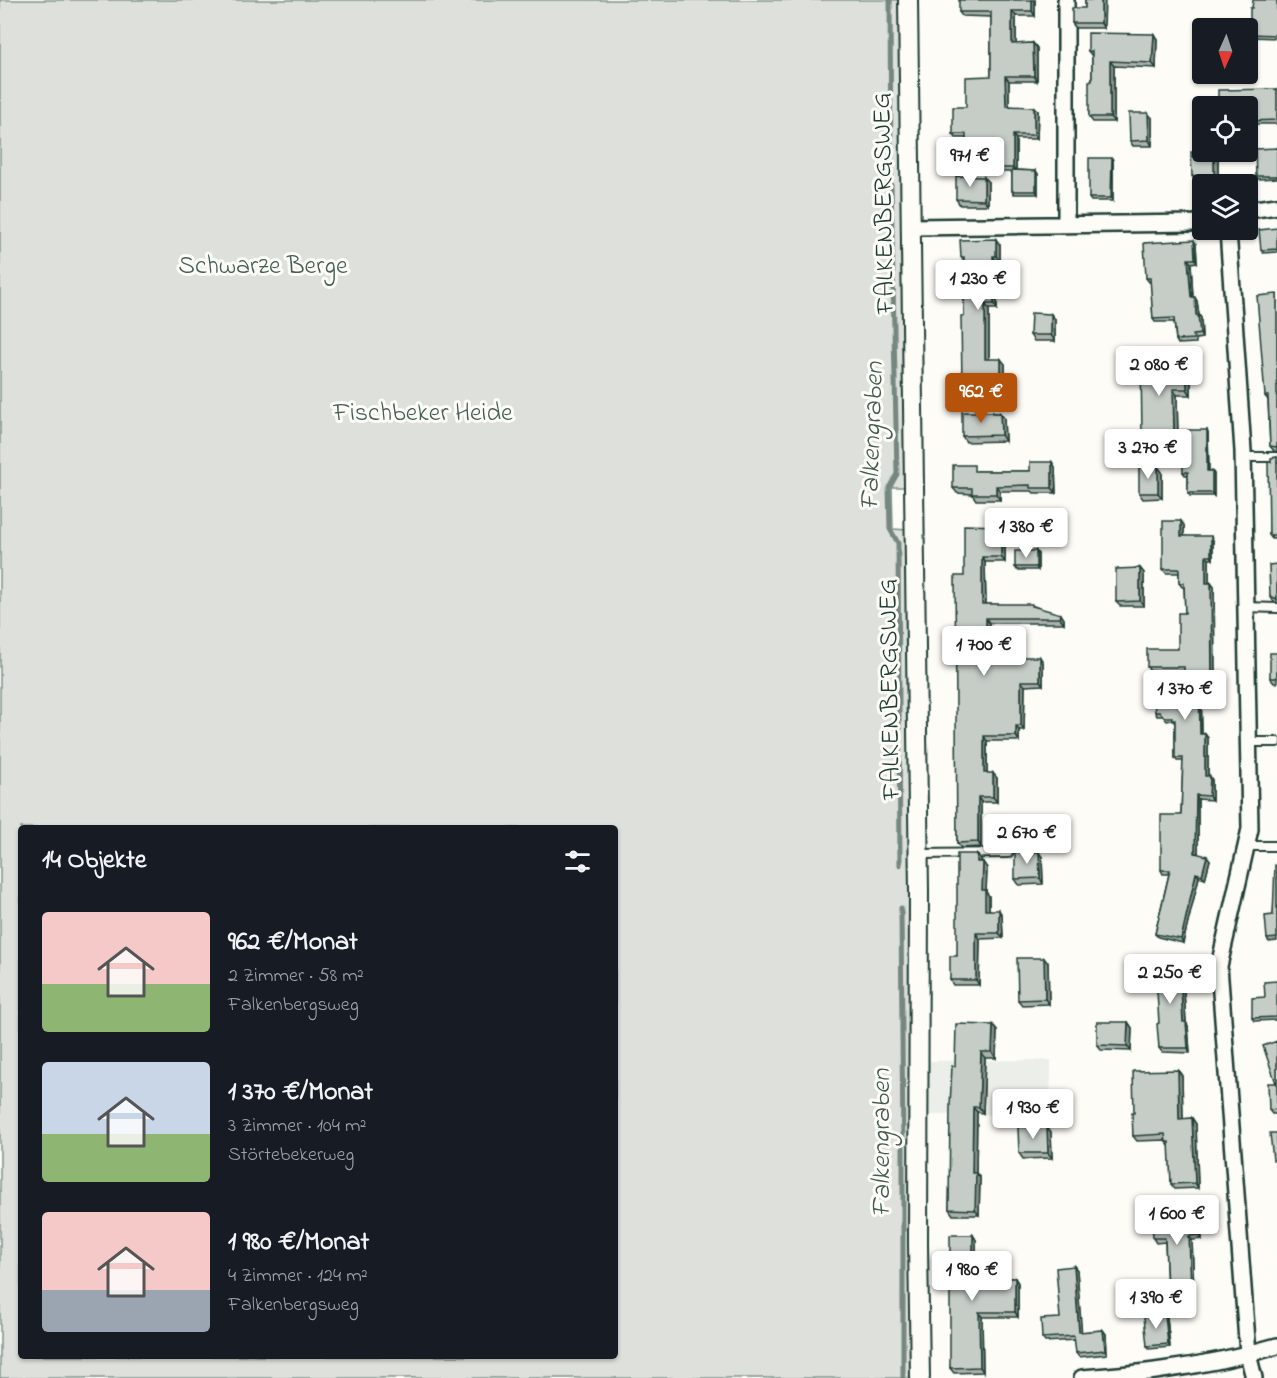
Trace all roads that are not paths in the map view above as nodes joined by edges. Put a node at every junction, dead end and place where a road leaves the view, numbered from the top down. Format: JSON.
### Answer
{"nodes":[{"id":1,"x":908,"y":0,"type":"edge"},
{"id":2,"x":1066,"y":0,"type":"edge"},
{"id":3,"x":1277,"y":206,"type":"edge"},
{"id":4,"x":1258,"y":209,"type":"edge"},
{"id":5,"x":1192,"y":223,"type":"edge"},
{"id":6,"x":1066,"y":224,"type":"junction"},
{"id":7,"x":912,"y":226,"type":"junction"},
{"id":8,"x":1229,"y":240,"type":"edge"},
{"id":9,"x":1243,"y":457,"type":"junction"},
{"id":10,"x":1277,"y":457,"type":"edge"},
{"id":11,"x":1246,"y":607,"type":"junction"},
{"id":12,"x":1277,"y":608,"type":"edge"},
{"id":13,"x":1248,"y":742,"type":"junction"},
{"id":14,"x":1277,"y":742,"type":"edge"},
{"id":15,"x":1246,"y":846,"type":"junction"},
{"id":16,"x":1277,"y":846,"type":"edge"},
{"id":17,"x":1008,"y":853,"type":"dead end"},
{"id":18,"x":919,"y":854,"type":"junction"},
{"id":19,"x":1277,"y":1346,"type":"edge"},
{"id":20,"x":1248,"y":1354,"type":"junction"},
{"id":21,"x":920,"y":1378,"type":"edge"},
{"id":22,"x":1082,"y":1378,"type":"edge"},
{"id":23,"x":1254,"y":1378,"type":"edge"}],
"edges":[{"from":1,"to":7,"type":"street","name":"FALKENBERGSWEG"},
{"from":2,"to":6,"type":"street"},
{"from":3,"to":4,"type":"street"},
{"from":5,"to":6,"type":"street"},
{"from":6,"to":7,"type":"street"},
{"from":7,"to":18,"type":"street","name":"FALKENBERGSWEG"},
{"from":8,"to":9,"type":"street"},
{"from":9,"to":10,"type":"lane"},
{"from":9,"to":11,"type":"street"},
{"from":11,"to":12,"type":"lane"},
{"from":11,"to":13,"type":"street"},
{"from":13,"to":14,"type":"lane"},
{"from":13,"to":15,"type":"street"},
{"from":15,"to":16,"type":"lane"},
{"from":15,"to":20,"type":"street"},
{"from":17,"to":18,"type":"lane"},
{"from":18,"to":21,"type":"street","name":"FALKENBERGSWEG"},
{"from":19,"to":20,"type":"street"},
{"from":20,"to":22,"type":"street"},
{"from":20,"to":23,"type":"street"}]}
